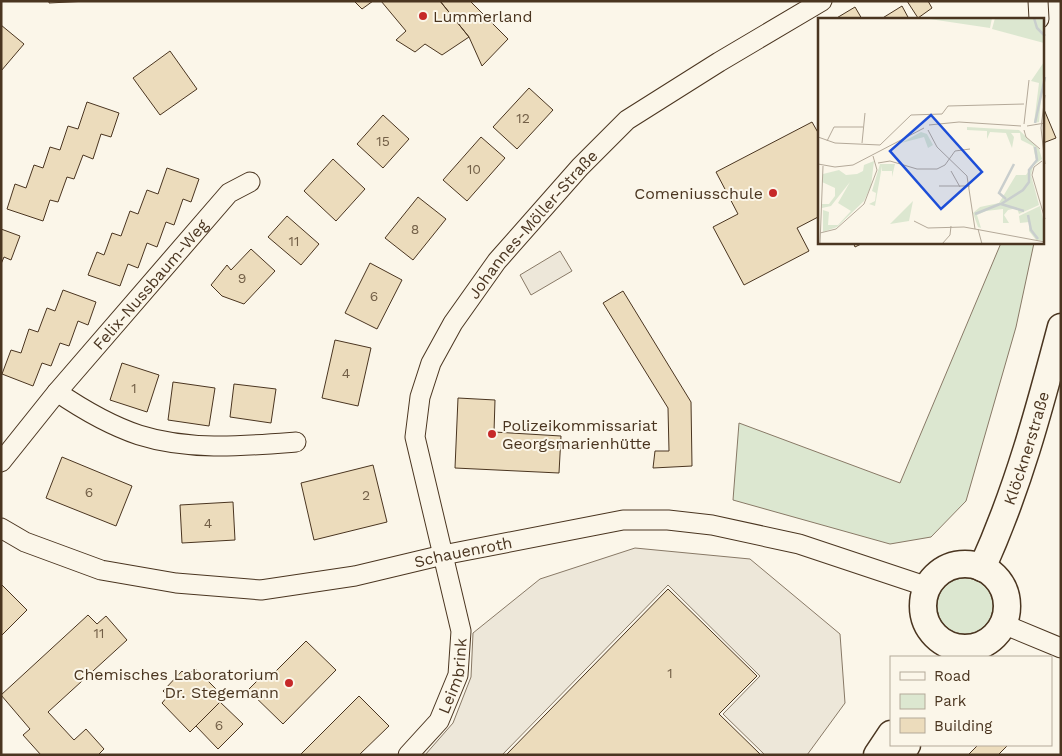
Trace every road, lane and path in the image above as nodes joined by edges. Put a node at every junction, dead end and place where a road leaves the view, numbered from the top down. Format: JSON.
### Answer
{"nodes":[{"id":1,"x":822,"y":1,"type":"edge"},
{"id":2,"x":1038,"y":1,"type":"edge"},
{"id":3,"x":1039,"y":18,"type":"edge"},
{"id":4,"x":250,"y":182,"type":"dead end"},
{"id":5,"x":1061,"y":327,"type":"edge"},
{"id":6,"x":57,"y":392,"type":"junction"},
{"id":7,"x":296,"y":442,"type":"dead end"},
{"id":8,"x":1,"y":462,"type":"edge"},
{"id":9,"x":1,"y":528,"type":"edge"},
{"id":10,"x":443,"y":556,"type":"junction"},
{"id":11,"x":982,"y":568,"type":"junction"},
{"id":12,"x":928,"y":587,"type":"junction"},
{"id":13,"x":1003,"y":624,"type":"junction"},
{"id":14,"x":1061,"y":648,"type":"edge"},
{"id":15,"x":950,"y":650,"type":"edge"},
{"id":16,"x":890,"y":736,"type":"edge"},
{"id":17,"x":408,"y":755,"type":"edge"},
{"id":18,"x":877,"y":755,"type":"edge"}],
"edges":[{"from":1,"to":10,"type":"street","name":"Johannes-Möller-Straße"},
{"from":2,"to":3,"type":"street"},
{"from":4,"to":6,"type":"street","name":"Felix-Nussbaum-Weg"},
{"from":5,"to":11,"type":"main road","name":"Klöcknerstraße"},
{"from":6,"to":7,"type":"street"},
{"from":6,"to":8,"type":"street","name":"Felix-Nussbaum-Weg"},
{"from":9,"to":10,"type":"street","name":"Schauenroth"},
{"from":10,"to":12,"type":"street","name":"Schauenroth"},
{"from":10,"to":17,"type":"street","name":"Leimbrink"},
{"from":11,"to":12,"type":"main road"},
{"from":11,"to":13,"type":"main road"},
{"from":12,"to":15,"type":"main road"},
{"from":13,"to":14,"type":"street"},
{"from":13,"to":15,"type":"main road"},
{"from":16,"to":18,"type":"main road"}]}
